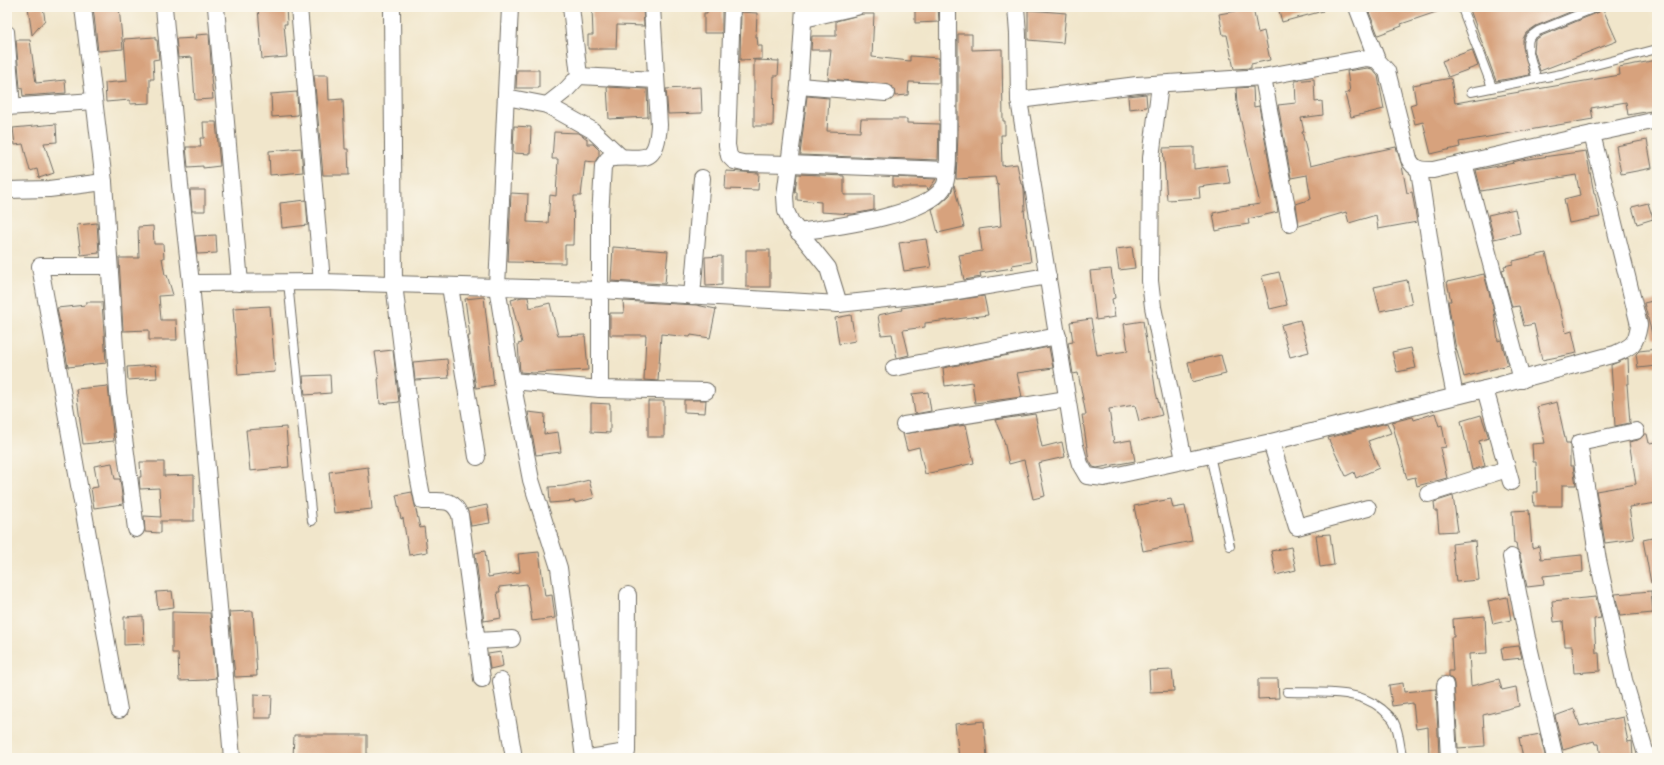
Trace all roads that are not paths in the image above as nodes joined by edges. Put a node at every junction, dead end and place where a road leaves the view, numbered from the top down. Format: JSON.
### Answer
{"nodes":[{"id":1,"x":83,"y":7,"type":"edge"},
{"id":2,"x":164,"y":7,"type":"edge"},
{"id":3,"x":216,"y":7,"type":"edge"},
{"id":4,"x":299,"y":7,"type":"edge"},
{"id":5,"x":392,"y":7,"type":"edge"},
{"id":6,"x":510,"y":7,"type":"edge"},
{"id":7,"x":571,"y":7,"type":"edge"},
{"id":8,"x":652,"y":7,"type":"edge"},
{"id":9,"x":732,"y":7,"type":"edge"},
{"id":10,"x":856,"y":7,"type":"edge"},
{"id":11,"x":948,"y":7,"type":"edge"},
{"id":12,"x":1016,"y":7,"type":"edge"},
{"id":13,"x":1357,"y":7,"type":"edge"},
{"id":14,"x":1597,"y":7,"type":"edge"},
{"id":15,"x":1463,"y":11,"type":"dead end"},
{"id":16,"x":804,"y":13,"type":"edge"},
{"id":17,"x":10,"y":31,"type":"dead end"},
{"id":18,"x":1657,"y":49,"type":"edge"},
{"id":19,"x":1377,"y":60,"type":"junction"},
{"id":20,"x":579,"y":76,"type":"junction"},
{"id":21,"x":1263,"y":77,"type":"junction"},
{"id":22,"x":1537,"y":79,"type":"junction"},
{"id":23,"x":656,"y":80,"type":"junction"},
{"id":24,"x":1160,"y":84,"type":"junction"},
{"id":25,"x":799,"y":86,"type":"junction"},
{"id":26,"x":1492,"y":87,"type":"junction"},
{"id":27,"x":1471,"y":92,"type":"dead end"},
{"id":28,"x":886,"y":93,"type":"dead end"},
{"id":29,"x":506,"y":97,"type":"junction"},
{"id":30,"x":1019,"y":100,"type":"junction"},
{"id":31,"x":94,"y":101,"type":"junction"},
{"id":32,"x":547,"y":105,"type":"junction"},
{"id":33,"x":12,"y":107,"type":"edge"},
{"id":34,"x":1657,"y":120,"type":"edge"},
{"id":35,"x":1592,"y":134,"type":"junction"},
{"id":36,"x":621,"y":157,"type":"junction"},
{"id":37,"x":1464,"y":163,"type":"junction"},
{"id":38,"x":789,"y":164,"type":"junction"},
{"id":39,"x":947,"y":170,"type":"junction"},
{"id":40,"x":1419,"y":170,"type":"junction"},
{"id":41,"x":702,"y":178,"type":"dead end"},
{"id":42,"x":104,"y":182,"type":"junction"},
{"id":43,"x":7,"y":190,"type":"edge"},
{"id":44,"x":1290,"y":224,"type":"dead end"},
{"id":45,"x":798,"y":232,"type":"junction"},
{"id":46,"x":109,"y":266,"type":"junction"},
{"id":47,"x":1048,"y":276,"type":"junction"},
{"id":48,"x":288,"y":282,"type":"junction"},
{"id":49,"x":322,"y":282,"type":"junction"},
{"id":50,"x":192,"y":283,"type":"junction"},
{"id":51,"x":240,"y":283,"type":"junction"},
{"id":52,"x":394,"y":284,"type":"junction"},
{"id":53,"x":450,"y":286,"type":"junction"},
{"id":54,"x":497,"y":287,"type":"junction"},
{"id":55,"x":600,"y":290,"type":"junction"},
{"id":56,"x":692,"y":296,"type":"junction"},
{"id":57,"x":839,"y":304,"type":"junction"},
{"id":58,"x":1058,"y":336,"type":"junction"},
{"id":59,"x":894,"y":368,"type":"dead end"},
{"id":60,"x":1522,"y":380,"type":"junction"},
{"id":61,"x":512,"y":381,"type":"junction"},
{"id":62,"x":1485,"y":389,"type":"junction"},
{"id":63,"x":600,"y":390,"type":"junction"},
{"id":64,"x":706,"y":391,"type":"dead end"},
{"id":65,"x":1455,"y":396,"type":"junction"},
{"id":66,"x":1068,"y":399,"type":"junction"},
{"id":67,"x":904,"y":425,"type":"dead end"},
{"id":68,"x":1636,"y":431,"type":"dead end"},
{"id":69,"x":1271,"y":442,"type":"junction"},
{"id":70,"x":1210,"y":454,"type":"junction"},
{"id":71,"x":477,"y":457,"type":"dead end"},
{"id":72,"x":1184,"y":460,"type":"junction"},
{"id":73,"x":1428,"y":494,"type":"dead end"},
{"id":74,"x":1368,"y":508,"type":"dead end"},
{"id":75,"x":312,"y":521,"type":"dead end"},
{"id":76,"x":136,"y":529,"type":"dead end"},
{"id":77,"x":1230,"y":546,"type":"dead end"},
{"id":78,"x":1511,"y":557,"type":"dead end"},
{"id":79,"x":628,"y":594,"type":"dead end"},
{"id":80,"x":512,"y":639,"type":"dead end"},
{"id":81,"x":478,"y":641,"type":"junction"},
{"id":82,"x":482,"y":679,"type":"dead end"},
{"id":83,"x":501,"y":681,"type":"dead end"},
{"id":84,"x":1445,"y":685,"type":"dead end"},
{"id":85,"x":1287,"y":692,"type":"dead end"},
{"id":86,"x":119,"y":710,"type":"dead end"},
{"id":87,"x":627,"y":755,"type":"edge"},
{"id":88,"x":232,"y":758,"type":"edge"},
{"id":89,"x":514,"y":758,"type":"edge"},
{"id":90,"x":584,"y":758,"type":"edge"},
{"id":91,"x":589,"y":758,"type":"edge"},
{"id":92,"x":1403,"y":758,"type":"edge"},
{"id":93,"x":1449,"y":758,"type":"edge"},
{"id":94,"x":1555,"y":758,"type":"edge"},
{"id":95,"x":1647,"y":758,"type":"edge"}],
"edges":[{"from":1,"to":31,"type":"street"},
{"from":2,"to":50,"type":"street"},
{"from":3,"to":51,"type":"street"},
{"from":4,"to":49,"type":"street"},
{"from":5,"to":52,"type":"street"},
{"from":6,"to":29,"type":"street"},
{"from":7,"to":20,"type":"street"},
{"from":8,"to":23,"type":"street"},
{"from":9,"to":38,"type":"street"},
{"from":10,"to":16,"type":"street"},
{"from":11,"to":39,"type":"street"},
{"from":12,"to":30,"type":"street"},
{"from":13,"to":19,"type":"street"},
{"from":14,"to":22,"type":"lane"},
{"from":15,"to":26,"type":"lane"},
{"from":16,"to":25,"type":"street"},
{"from":17,"to":33,"type":"lane"},
{"from":18,"to":22,"type":"lane"},
{"from":19,"to":21,"type":"street"},
{"from":19,"to":40,"type":"street"},
{"from":20,"to":23,"type":"street"},
{"from":20,"to":32,"type":"street"},
{"from":21,"to":24,"type":"street"},
{"from":21,"to":44,"type":"street"},
{"from":22,"to":26,"type":"lane"},
{"from":23,"to":36,"type":"street"},
{"from":24,"to":30,"type":"street"},
{"from":24,"to":72,"type":"street"},
{"from":25,"to":28,"type":"street"},
{"from":25,"to":38,"type":"street"},
{"from":26,"to":27,"type":"lane"},
{"from":29,"to":32,"type":"street"},
{"from":29,"to":54,"type":"street"},
{"from":30,"to":47,"type":"street"},
{"from":31,"to":33,"type":"street"},
{"from":31,"to":42,"type":"street"},
{"from":32,"to":36,"type":"street"},
{"from":34,"to":35,"type":"street"},
{"from":35,"to":37,"type":"street"},
{"from":35,"to":60,"type":"street"},
{"from":36,"to":55,"type":"street"},
{"from":37,"to":40,"type":"street"},
{"from":37,"to":60,"type":"street"},
{"from":38,"to":39,"type":"street"},
{"from":38,"to":45,"type":"street"},
{"from":39,"to":45,"type":"street"},
{"from":40,"to":65,"type":"street"},
{"from":41,"to":56,"type":"street"},
{"from":42,"to":43,"type":"street"},
{"from":42,"to":46,"type":"street"},
{"from":45,"to":57,"type":"street"},
{"from":46,"to":76,"type":"street"},
{"from":46,"to":86,"type":"street"},
{"from":47,"to":57,"type":"street"},
{"from":47,"to":58,"type":"street"},
{"from":48,"to":49,"type":"street"},
{"from":48,"to":51,"type":"street"},
{"from":48,"to":75,"type":"lane"},
{"from":49,"to":52,"type":"street"},
{"from":50,"to":51,"type":"street"},
{"from":50,"to":88,"type":"street"},
{"from":52,"to":53,"type":"street"},
{"from":52,"to":81,"type":"street"},
{"from":53,"to":54,"type":"street"},
{"from":53,"to":71,"type":"street"},
{"from":54,"to":55,"type":"street"},
{"from":54,"to":61,"type":"street"},
{"from":55,"to":56,"type":"street"},
{"from":55,"to":63,"type":"street"},
{"from":56,"to":57,"type":"street"},
{"from":58,"to":59,"type":"street"},
{"from":58,"to":66,"type":"street"},
{"from":60,"to":62,"type":"street"},
{"from":61,"to":63,"type":"street"},
{"from":61,"to":90,"type":"street"},
{"from":62,"to":65,"type":"street"},
{"from":62,"to":73,"type":"street"},
{"from":63,"to":64,"type":"street"},
{"from":65,"to":69,"type":"street"},
{"from":66,"to":67,"type":"street"},
{"from":66,"to":72,"type":"street"},
{"from":68,"to":95,"type":"street"},
{"from":69,"to":70,"type":"street"},
{"from":69,"to":74,"type":"street"},
{"from":70,"to":72,"type":"street"},
{"from":70,"to":77,"type":"lane"},
{"from":78,"to":94,"type":"street"},
{"from":79,"to":87,"type":"street"},
{"from":80,"to":81,"type":"street"},
{"from":81,"to":82,"type":"street"},
{"from":83,"to":89,"type":"street"},
{"from":84,"to":93,"type":"street"},
{"from":85,"to":92,"type":"lane"},
{"from":87,"to":91,"type":"street"}]}
